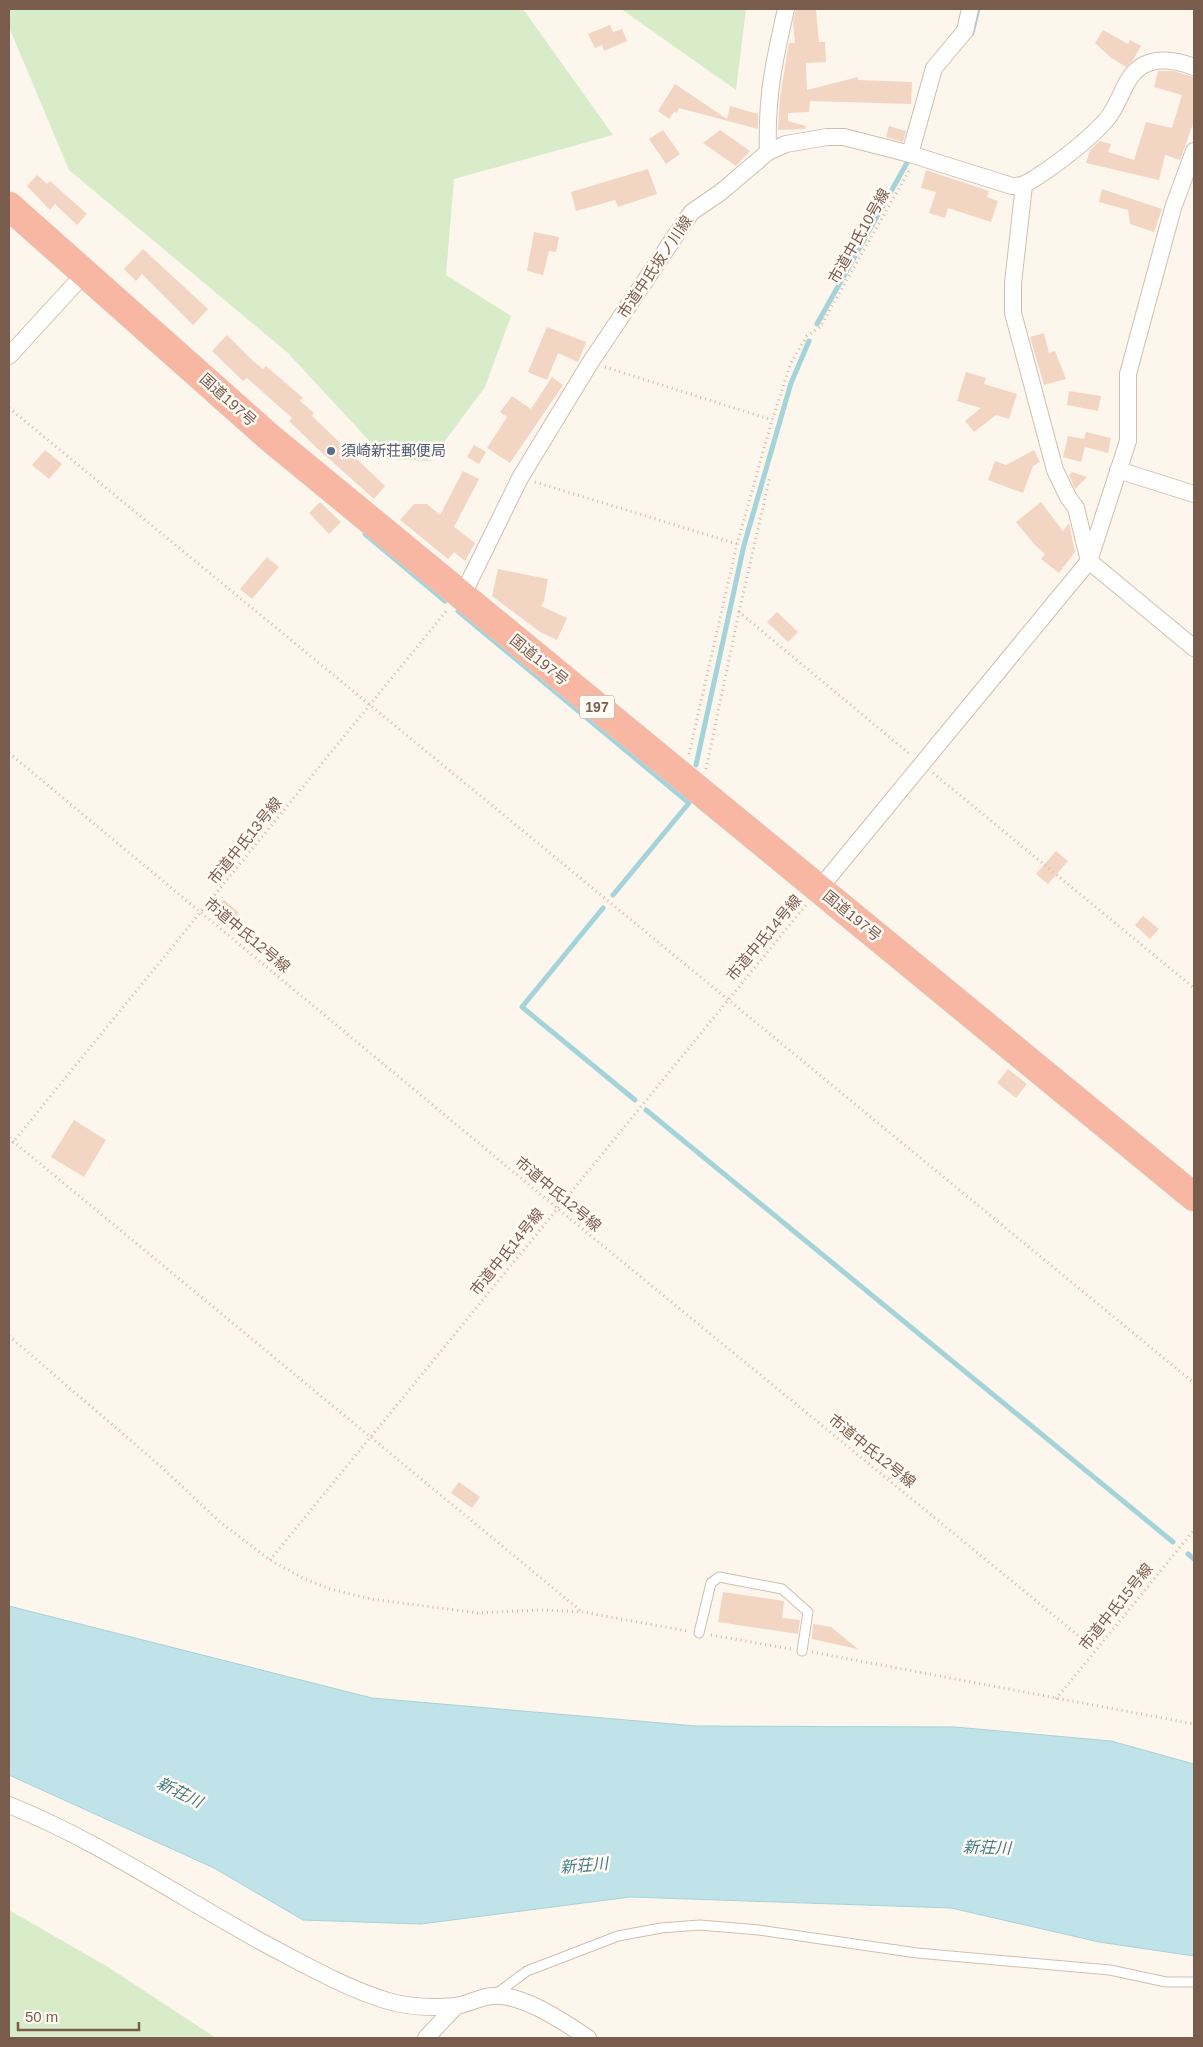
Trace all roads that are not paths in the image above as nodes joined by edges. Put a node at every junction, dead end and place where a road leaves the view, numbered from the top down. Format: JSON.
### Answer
{"nodes":[{"id":1,"x":786,"y":9,"type":"edge"},
{"id":2,"x":970,"y":9,"type":"edge"},
{"id":3,"x":1194,"y":67,"type":"edge"},
{"id":4,"x":1194,"y":151,"type":"edge"},
{"id":5,"x":768,"y":152,"type":"junction"},
{"id":6,"x":913,"y":156,"type":"junction"},
{"id":7,"x":1024,"y":185,"type":"junction"},
{"id":8,"x":9,"y":206,"type":"edge"},
{"id":9,"x":85,"y":273,"type":"junction"},
{"id":10,"x":9,"y":356,"type":"edge"},
{"id":11,"x":1118,"y":470,"type":"junction"},
{"id":12,"x":1194,"y":494,"type":"edge"},
{"id":13,"x":1089,"y":561,"type":"junction"},
{"id":14,"x":460,"y":596,"type":"junction"},
{"id":15,"x":1194,"y":648,"type":"edge"},
{"id":16,"x":819,"y":889,"type":"junction"},
{"id":17,"x":1194,"y":1197,"type":"edge"},
{"id":18,"x":699,"y":1633,"type":"road end"},
{"id":19,"x":802,"y":1651,"type":"road end"},
{"id":20,"x":9,"y":1805,"type":"edge"},
{"id":21,"x":1194,"y":1982,"type":"edge"},
{"id":22,"x":494,"y":1996,"type":"junction"},
{"id":23,"x":456,"y":2006,"type":"junction"},
{"id":24,"x":426,"y":2038,"type":"edge"},
{"id":25,"x":588,"y":2038,"type":"edge"}],
"edges":[{"from":1,"to":5,"type":"street"},
{"from":2,"to":6,"type":"street"},
{"from":3,"to":7,"type":"street"},
{"from":4,"to":11,"type":"street"},
{"from":5,"to":6,"type":"street","name":"市道中氏坂ノ川線"},
{"from":5,"to":14,"type":"street","name":"市道中氏坂ノ川線"},
{"from":6,"to":7,"type":"street","name":"市道中氏坂ノ川線"},
{"from":7,"to":13,"type":"street"},
{"from":8,"to":9,"type":"highway","name":"国道197号","number":"197"},
{"from":9,"to":10,"type":"street"},
{"from":9,"to":14,"type":"highway","name":"国道197号","number":"197"},
{"from":11,"to":12,"type":"street"},
{"from":11,"to":13,"type":"street"},
{"from":13,"to":15,"type":"street"},
{"from":13,"to":16,"type":"street"},
{"from":14,"to":16,"type":"highway","name":"国道197号","number":"197"},
{"from":16,"to":17,"type":"highway","name":"国道197号","number":"197"},
{"from":18,"to":19,"type":"lane"},
{"from":20,"to":23,"type":"street"},
{"from":21,"to":22,"type":"lane"},
{"from":22,"to":23,"type":"street"},
{"from":22,"to":25,"type":"street"},
{"from":23,"to":24,"type":"street"}]}
